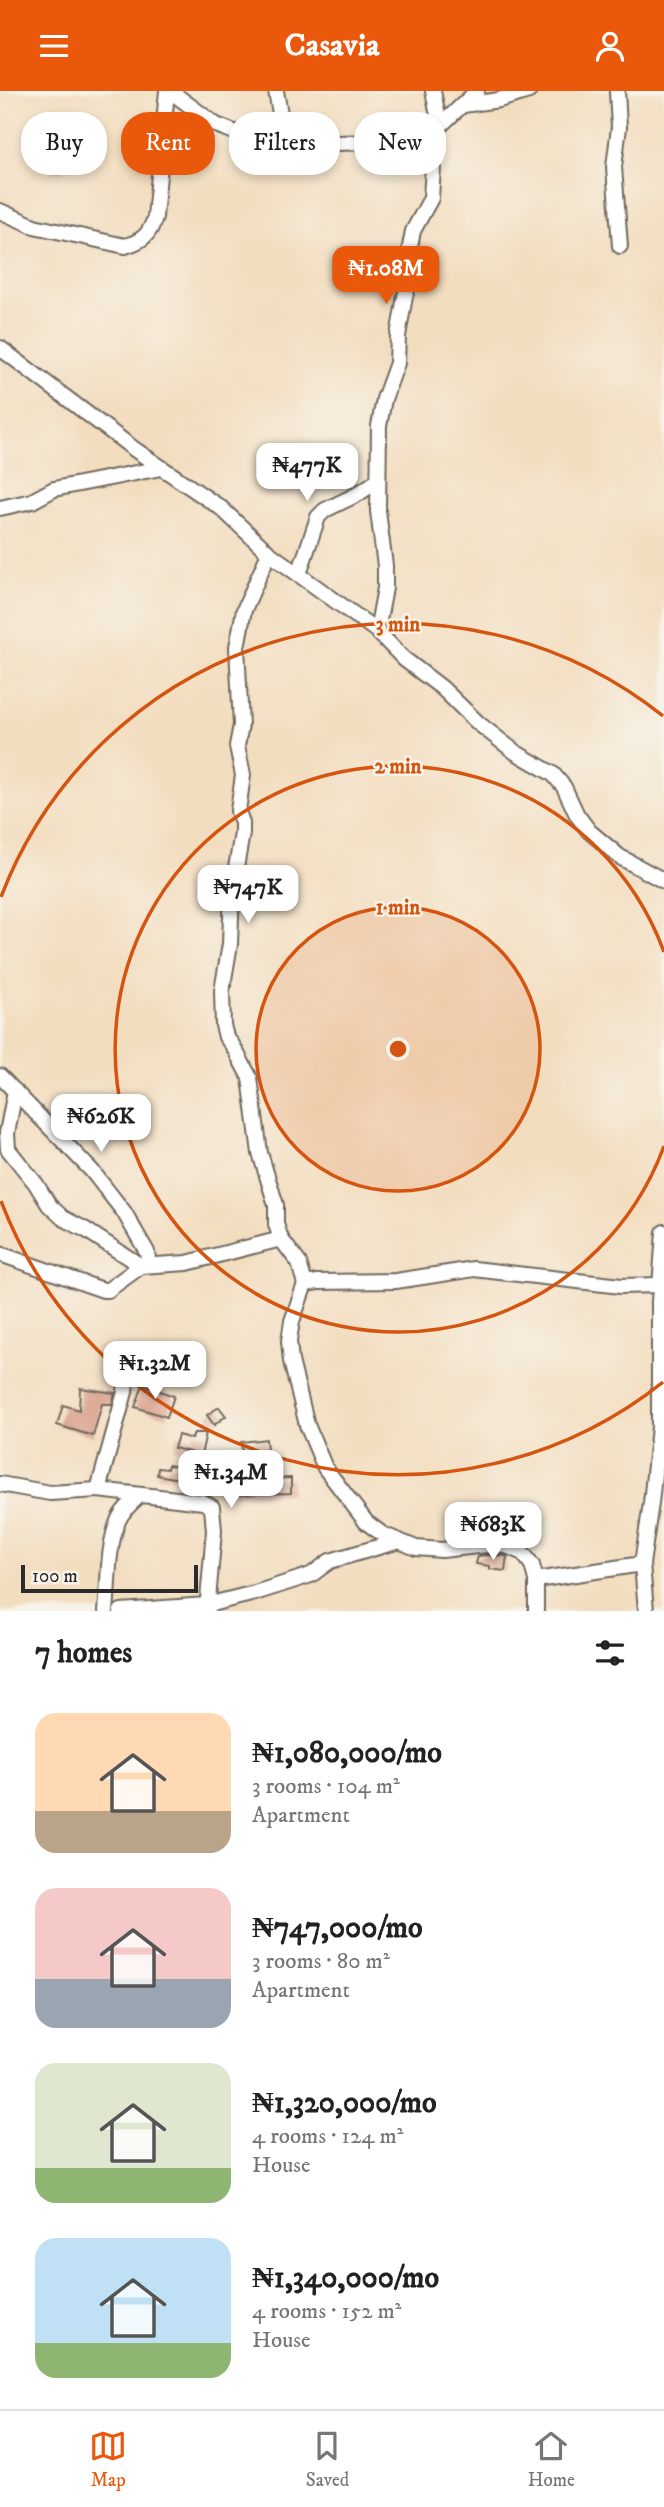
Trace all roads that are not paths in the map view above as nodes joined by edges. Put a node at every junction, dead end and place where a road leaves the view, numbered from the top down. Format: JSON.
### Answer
{"nodes":[{"id":1,"x":169,"y":91,"type":"edge"},
{"id":2,"x":276,"y":91,"type":"edge"},
{"id":3,"x":433,"y":91,"type":"edge"},
{"id":4,"x":477,"y":91,"type":"edge"},
{"id":5,"x":529,"y":91,"type":"edge"},
{"id":6,"x":617,"y":91,"type":"edge"},
{"id":7,"x":463,"y":105,"type":"junction"},
{"id":8,"x":280,"y":112,"type":"edge"},
{"id":9,"x":434,"y":112,"type":"edge"},
{"id":10,"x":446,"y":119,"type":"edge"},
{"id":11,"x":229,"y":130,"type":"edge"},
{"id":12,"x":432,"y":175,"type":"edge"},
{"id":13,"x":0,"y":211,"type":"edge"},
{"id":14,"x":620,"y":246,"type":"dead end"},
{"id":15,"x":0,"y":348,"type":"edge"},
{"id":16,"x":161,"y":468,"type":"junction"},
{"id":17,"x":377,"y":481,"type":"junction"},
{"id":18,"x":0,"y":508,"type":"edge"},
{"id":19,"x":269,"y":553,"type":"junction"},
{"id":20,"x":299,"y":574,"type":"junction"},
{"id":21,"x":377,"y":631,"type":"junction"},
{"id":22,"x":664,"y":881,"type":"edge"},
{"id":23,"x":0,"y":1076,"type":"edge"},
{"id":24,"x":15,"y":1091,"type":"junction"},
{"id":25,"x":664,"y":1232,"type":"edge"},
{"id":26,"x":282,"y":1239,"type":"junction"},
{"id":27,"x":0,"y":1254,"type":"edge"},
{"id":28,"x":145,"y":1265,"type":"junction"},
{"id":29,"x":304,"y":1284,"type":"junction"},
{"id":30,"x":660,"y":1286,"type":"junction"},
{"id":31,"x":128,"y":1359,"type":"dead end"},
{"id":32,"x":0,"y":1485,"type":"edge"},
{"id":33,"x":98,"y":1490,"type":"junction"},
{"id":34,"x":139,"y":1496,"type":"junction"},
{"id":35,"x":398,"y":1541,"type":"junction"},
{"id":36,"x":642,"y":1564,"type":"junction"},
{"id":37,"x":536,"y":1580,"type":"junction"},
{"id":38,"x":207,"y":1608,"type":"edge"},
{"id":39,"x":106,"y":1611,"type":"edge"},
{"id":40,"x":121,"y":1611,"type":"edge"},
{"id":41,"x":536,"y":1611,"type":"edge"},
{"id":42,"x":646,"y":1611,"type":"edge"}],
"edges":[{"from":1,"to":11,"type":"street"},
{"from":1,"to":13,"type":"street"},
{"from":2,"to":8,"type":"street"},
{"from":3,"to":9,"type":"street"},
{"from":4,"to":7,"type":"street"},
{"from":5,"to":7,"type":"street"},
{"from":6,"to":14,"type":"street"},
{"from":7,"to":10,"type":"street"},
{"from":12,"to":17,"type":"street"},
{"from":15,"to":16,"type":"street"},
{"from":16,"to":18,"type":"street"},
{"from":16,"to":19,"type":"street"},
{"from":17,"to":20,"type":"street"},
{"from":17,"to":21,"type":"street"},
{"from":19,"to":20,"type":"street"},
{"from":19,"to":26,"type":"street"},
{"from":20,"to":21,"type":"street"},
{"from":21,"to":22,"type":"street"},
{"from":23,"to":24,"type":"street"},
{"from":24,"to":28,"type":"street"},
{"from":24,"to":28,"type":"street"},
{"from":25,"to":30,"type":"street"},
{"from":26,"to":28,"type":"street"},
{"from":26,"to":29,"type":"street"},
{"from":27,"to":28,"type":"street"},
{"from":29,"to":30,"type":"street"},
{"from":29,"to":35,"type":"street"},
{"from":30,"to":36,"type":"street"},
{"from":31,"to":33,"type":"street"},
{"from":32,"to":33,"type":"street"},
{"from":33,"to":34,"type":"street"},
{"from":34,"to":38,"type":"street"},
{"from":34,"to":39,"type":"street"},
{"from":35,"to":37,"type":"street"},
{"from":35,"to":38,"type":"street"},
{"from":36,"to":37,"type":"street"},
{"from":36,"to":42,"type":"street"},
{"from":37,"to":41,"type":"street"},
{"from":38,"to":40,"type":"street"}]}
